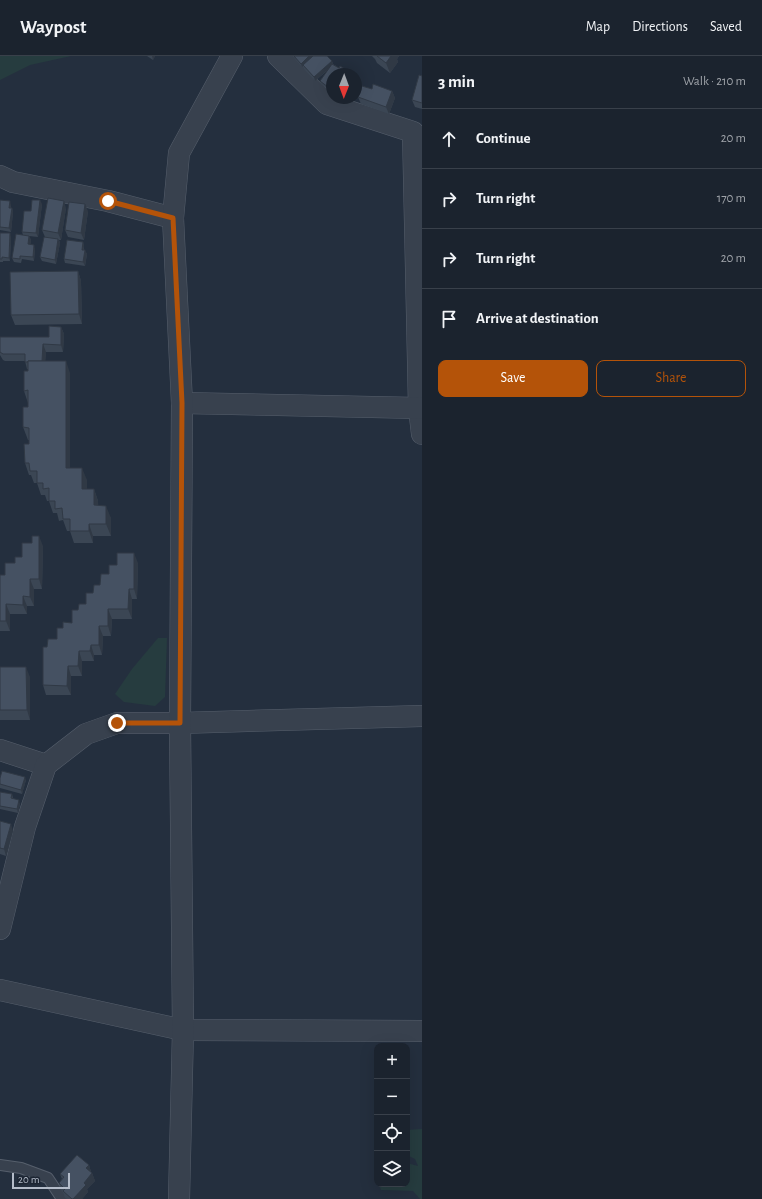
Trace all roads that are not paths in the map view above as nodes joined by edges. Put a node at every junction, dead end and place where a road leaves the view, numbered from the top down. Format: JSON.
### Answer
{"nodes":[{"id":1,"x":232,"y":56,"type":"edge"},
{"id":2,"x":278,"y":56,"type":"edge"},
{"id":3,"x":0,"y":176,"type":"edge"},
{"id":4,"x":173,"y":218,"type":"junction"},
{"id":5,"x":182,"y":403,"type":"junction"},
{"id":6,"x":419,"y":408,"type":"junction"},
{"id":7,"x":422,"y":434,"type":"edge"},
{"id":8,"x":422,"y":716,"type":"edge"},
{"id":9,"x":180,"y":723,"type":"junction"},
{"id":10,"x":0,"y":750,"type":"edge"},
{"id":11,"x":46,"y":765,"type":"junction"},
{"id":12,"x":0,"y":929,"type":"edge"},
{"id":13,"x":0,"y":990,"type":"edge"},
{"id":14,"x":183,"y":1030,"type":"junction"},
{"id":15,"x":422,"y":1031,"type":"edge"},
{"id":16,"x":0,"y":1165,"type":"edge"},
{"id":17,"x":62,"y":1199,"type":"edge"},
{"id":18,"x":179,"y":1199,"type":"edge"}],
"edges":[{"from":1,"to":4,"type":"street"},
{"from":2,"to":6,"type":"street"},
{"from":3,"to":4,"type":"street"},
{"from":4,"to":5,"type":"street"},
{"from":5,"to":6,"type":"street"},
{"from":5,"to":9,"type":"street"},
{"from":6,"to":7,"type":"street"},
{"from":8,"to":9,"type":"street"},
{"from":9,"to":11,"type":"street"},
{"from":9,"to":14,"type":"street"},
{"from":10,"to":11,"type":"street"},
{"from":11,"to":12,"type":"street"},
{"from":13,"to":14,"type":"street"},
{"from":14,"to":15,"type":"street"},
{"from":14,"to":18,"type":"street"},
{"from":16,"to":17,"type":"lane"}]}
